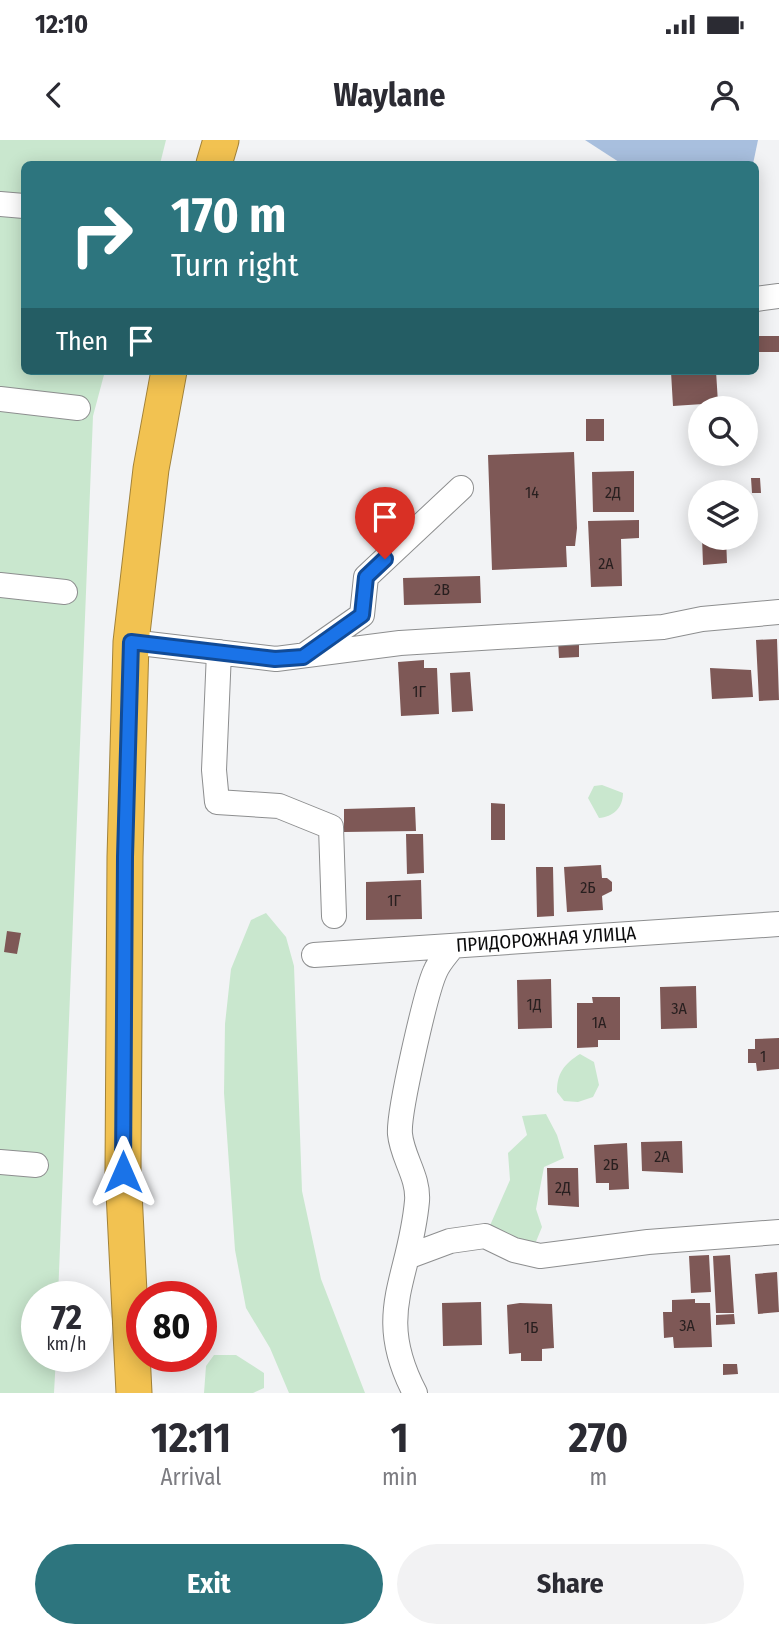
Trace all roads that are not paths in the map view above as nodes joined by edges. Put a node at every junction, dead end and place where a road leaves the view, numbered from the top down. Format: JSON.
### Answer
{"nodes":[{"id":1,"x":221,"y":140,"type":"edge"},
{"id":2,"x":215,"y":161,"type":"edge"},
{"id":3,"x":0,"y":204,"type":"edge"},
{"id":4,"x":21,"y":206,"type":"edge"},
{"id":5,"x":779,"y":296,"type":"edge"},
{"id":6,"x":759,"y":299,"type":"edge"},
{"id":7,"x":168,"y":375,"type":"edge"},
{"id":8,"x":0,"y":399,"type":"edge"},
{"id":9,"x":78,"y":408,"type":"dead end"},
{"id":10,"x":461,"y":488,"type":"dead end"},
{"id":11,"x":0,"y":585,"type":"edge"},
{"id":12,"x":65,"y":592,"type":"dead end"},
{"id":13,"x":779,"y":612,"type":"edge"},
{"id":14,"x":131,"y":642,"type":"junction"},
{"id":15,"x":219,"y":652,"type":"junction"},
{"id":16,"x":303,"y":657,"type":"junction"},
{"id":17,"x":334,"y":916,"type":"dead end"},
{"id":18,"x":779,"y":923,"type":"edge"},
{"id":19,"x":453,"y":946,"type":"junction"},
{"id":20,"x":314,"y":955,"type":"dead end"},
{"id":21,"x":0,"y":1161,"type":"edge"},
{"id":22,"x":36,"y":1165,"type":"dead end"},
{"id":23,"x":779,"y":1232,"type":"edge"},
{"id":24,"x":407,"y":1257,"type":"junction"},
{"id":25,"x":134,"y":1393,"type":"edge"},
{"id":26,"x":415,"y":1393,"type":"edge"}],
"edges":[{"from":1,"to":2,"type":"highway"},
{"from":3,"to":4,"type":"street"},
{"from":5,"to":6,"type":"street"},
{"from":7,"to":14,"type":"highway"},
{"from":8,"to":9,"type":"street"},
{"from":10,"to":16,"type":"street"},
{"from":11,"to":12,"type":"street"},
{"from":13,"to":16,"type":"street"},
{"from":14,"to":15,"type":"street"},
{"from":14,"to":25,"type":"highway"},
{"from":15,"to":16,"type":"street"},
{"from":15,"to":17,"type":"street"},
{"from":18,"to":19,"type":"street","name":"ПРИДОРОЖНАЯ УЛИЦА"},
{"from":19,"to":20,"type":"street","name":"ПРИДОРОЖНАЯ УЛИЦА"},
{"from":19,"to":24,"type":"street"},
{"from":21,"to":22,"type":"street"},
{"from":23,"to":24,"type":"street"},
{"from":24,"to":26,"type":"street"}]}
